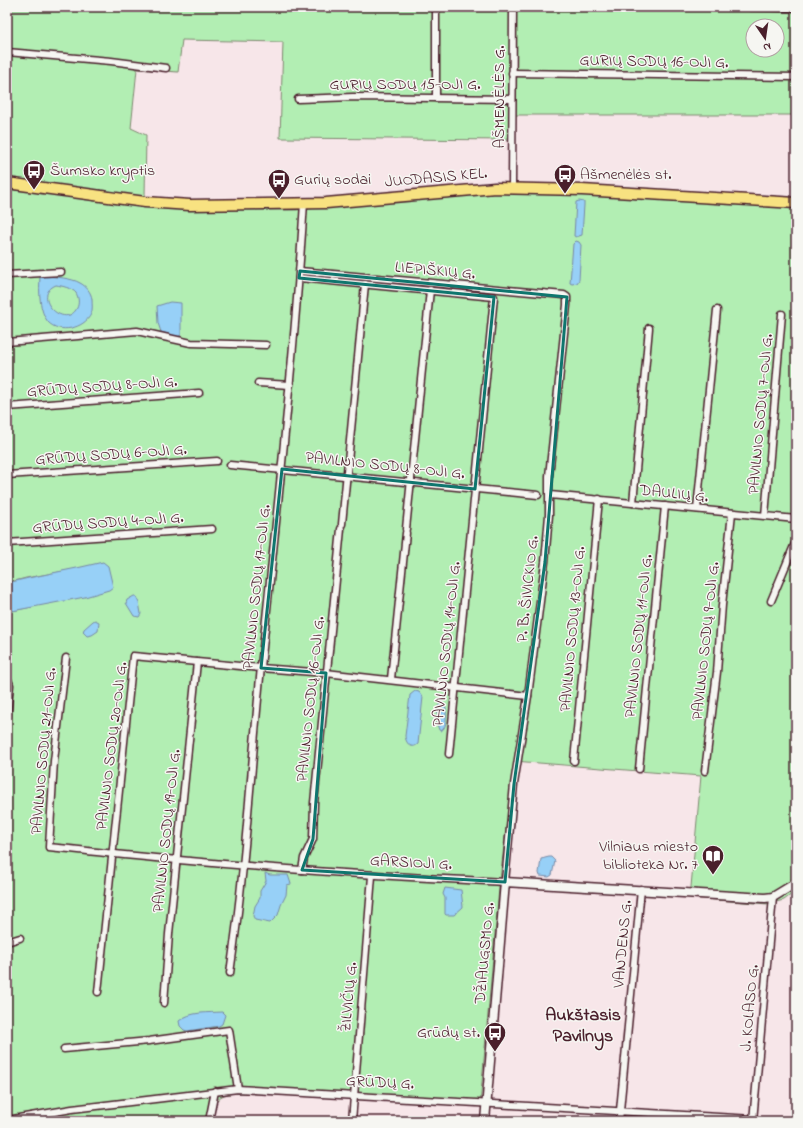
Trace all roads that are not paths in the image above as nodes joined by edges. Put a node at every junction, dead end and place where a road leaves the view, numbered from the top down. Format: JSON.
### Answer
{"nodes":[{"id":1,"x":436,"y":7,"type":"edge"},
{"id":2,"x":513,"y":7,"type":"edge"},
{"id":3,"x":750,"y":7,"type":"edge"},
{"id":4,"x":796,"y":8,"type":"edge"},
{"id":5,"x":7,"y":52,"type":"edge"},
{"id":6,"x":166,"y":68,"type":"dead end"},
{"id":7,"x":512,"y":73,"type":"junction"},
{"id":8,"x":796,"y":77,"type":"edge"},
{"id":9,"x":436,"y":98,"type":"junction"},
{"id":10,"x":298,"y":99,"type":"dead end"},
{"id":11,"x":512,"y":99,"type":"junction"},
{"id":12,"x":7,"y":183,"type":"edge"},
{"id":13,"x":512,"y":188,"type":"junction"},
{"id":14,"x":304,"y":203,"type":"junction"},
{"id":15,"x":796,"y":203,"type":"edge"},
{"id":16,"x":61,"y":272,"type":"dead end"},
{"id":17,"x":299,"y":274,"type":"junction"},
{"id":18,"x":7,"y":276,"type":"edge"},
{"id":19,"x":365,"y":284,"type":"junction"},
{"id":20,"x":430,"y":290,"type":"junction"},
{"id":21,"x":566,"y":297,"type":"joint"},
{"id":22,"x":717,"y":310,"type":"dead end"},
{"id":23,"x":782,"y":314,"type":"dead end"},
{"id":24,"x":649,"y":328,"type":"dead end"},
{"id":25,"x":7,"y":342,"type":"edge"},
{"id":26,"x":266,"y":345,"type":"dead end"},
{"id":27,"x":258,"y":383,"type":"dead end"},
{"id":28,"x":290,"y":385,"type":"junction"},
{"id":29,"x":199,"y":393,"type":"dead end"},
{"id":30,"x":7,"y":407,"type":"edge"},
{"id":31,"x":217,"y":461,"type":"dead end"},
{"id":32,"x":230,"y":464,"type":"dead end"},
{"id":33,"x":282,"y":469,"type":"junction"},
{"id":34,"x":7,"y":474,"type":"edge"},
{"id":35,"x":347,"y":475,"type":"junction"},
{"id":36,"x":411,"y":482,"type":"junction"},
{"id":37,"x":475,"y":489,"type":"junction"},
{"id":38,"x":538,"y":495,"type":"dead end"},
{"id":39,"x":550,"y":495,"type":"junction"},
{"id":40,"x":599,"y":499,"type":"junction"},
{"id":41,"x":633,"y":503,"type":"junction"},
{"id":42,"x":665,"y":506,"type":"junction"},
{"id":43,"x":697,"y":509,"type":"junction"},
{"id":44,"x":732,"y":513,"type":"junction"},
{"id":45,"x":765,"y":516,"type":"junction"},
{"id":46,"x":796,"y":519,"type":"edge"},
{"id":47,"x":212,"y":529,"type":"dead end"},
{"id":48,"x":796,"y":541,"type":"edge"},
{"id":49,"x":7,"y":543,"type":"edge"},
{"id":50,"x":770,"y":601,"type":"dead end"},
{"id":51,"x":66,"y":658,"type":"dead end"},
{"id":52,"x":197,"y":662,"type":"junction"},
{"id":53,"x":261,"y":668,"type":"junction"},
{"id":54,"x":326,"y":673,"type":"junction"},
{"id":55,"x":7,"y":678,"type":"edge"},
{"id":56,"x":390,"y":679,"type":"junction"},
{"id":57,"x":455,"y":687,"type":"junction"},
{"id":58,"x":528,"y":696,"type":"junction"},
{"id":59,"x":7,"y":716,"type":"edge"},
{"id":60,"x":449,"y":754,"type":"dead end"},
{"id":61,"x":574,"y":761,"type":"dead end"},
{"id":62,"x":639,"y":769,"type":"dead end"},
{"id":63,"x":705,"y":771,"type":"dead end"},
{"id":64,"x":49,"y":847,"type":"joint"},
{"id":65,"x":113,"y":853,"type":"junction"},
{"id":66,"x":177,"y":860,"type":"junction"},
{"id":67,"x":242,"y":866,"type":"junction"},
{"id":68,"x":302,"y":870,"type":"junction"},
{"id":69,"x":372,"y":876,"type":"junction"},
{"id":70,"x":505,"y":882,"type":"junction"},
{"id":71,"x":796,"y":883,"type":"edge"},
{"id":72,"x":641,"y":890,"type":"junction"},
{"id":73,"x":773,"y":897,"type":"junction"},
{"id":74,"x":20,"y":938,"type":"dead end"},
{"id":75,"x":7,"y":942,"type":"edge"},
{"id":76,"x":230,"y":973,"type":"dead end"},
{"id":77,"x":98,"y":992,"type":"dead end"},
{"id":78,"x":164,"y":1003,"type":"dead end"},
{"id":79,"x":64,"y":1049,"type":"dead end"},
{"id":80,"x":238,"y":1089,"type":"junction"},
{"id":81,"x":215,"y":1091,"type":"junction"},
{"id":82,"x":355,"y":1095,"type":"junction"},
{"id":83,"x":487,"y":1102,"type":"junction"},
{"id":84,"x":620,"y":1111,"type":"junction"},
{"id":85,"x":7,"y":1120,"type":"edge"},
{"id":86,"x":753,"y":1120,"type":"edge"},
{"id":87,"x":208,"y":1121,"type":"edge"},
{"id":88,"x":352,"y":1121,"type":"edge"},
{"id":89,"x":485,"y":1121,"type":"edge"},
{"id":90,"x":619,"y":1121,"type":"edge"}],
"edges":[{"from":1,"to":9,"type":"street"},
{"from":2,"to":7,"type":"street","name":"AŠMENĖLĖS G."},
{"from":3,"to":4,"type":"street"},
{"from":5,"to":6,"type":"street"},
{"from":7,"to":8,"type":"street","name":"GURIŲ SODŲ 16-OJI G."},
{"from":7,"to":11,"type":"street","name":"AŠMENĖLĖS G."},
{"from":9,"to":10,"type":"street","name":"GURIŲ SODŲ 15-OJI G."},
{"from":9,"to":11,"type":"street","name":"GURIŲ SODŲ 15-OJI G."},
{"from":11,"to":13,"type":"street","name":"AŠMENĖLĖS G."},
{"from":12,"to":14,"type":"main road","name":"JUODASIS KEL."},
{"from":13,"to":14,"type":"main road","name":"JUODASIS KEL."},
{"from":13,"to":15,"type":"main road","name":"JUODASIS KEL."},
{"from":14,"to":17,"type":"street","name":"PAVILNIO SODŲ 17-OJI G."},
{"from":16,"to":18,"type":"street"},
{"from":17,"to":19,"type":"street"},
{"from":17,"to":21,"type":"street","name":"LIEPIŠKIŲ G."},
{"from":17,"to":28,"type":"street","name":"PAVILNIO SODŲ 17-OJI G."},
{"from":19,"to":20,"type":"street"},
{"from":19,"to":35,"type":"street","name":"PAVILNIO SODŲ 16-OJI G."},
{"from":20,"to":36,"type":"street"},
{"from":20,"to":37,"type":"street","name":"PAVILNIO SODŲ 14-OJI G."},
{"from":21,"to":39,"type":"street","name":"P. B. ŠIVICKIO G."},
{"from":22,"to":43,"type":"street"},
{"from":23,"to":45,"type":"street","name":"PAVILNIO SODŲ 7-OJI G."},
{"from":24,"to":41,"type":"street"},
{"from":25,"to":26,"type":"street"},
{"from":27,"to":28,"type":"street"},
{"from":28,"to":33,"type":"street","name":"PAVILNIO SODŲ 17-OJI G."},
{"from":29,"to":30,"type":"street","name":"GRŪDŲ SODŲ 8-OJI G."},
{"from":31,"to":34,"type":"street","name":"GRŪDŲ SODŲ 6-OJI G."},
{"from":32,"to":33,"type":"street","name":"PAVILNIO SODŲ 8-OJI G."},
{"from":33,"to":35,"type":"street","name":"PAVILNIO SODŲ 8-OJI G."},
{"from":33,"to":53,"type":"street","name":"PAVILNIO SODŲ 17-OJI G."},
{"from":35,"to":36,"type":"street","name":"PAVILNIO SODŲ 8-OJI G."},
{"from":35,"to":54,"type":"street","name":"PAVILNIO SODŲ 16-OJI G."},
{"from":36,"to":37,"type":"street","name":"PAVILNIO SODŲ 8-OJI G."},
{"from":36,"to":56,"type":"street"},
{"from":37,"to":38,"type":"street","name":"PAVILNIO SODŲ 8-OJI G."},
{"from":37,"to":57,"type":"street","name":"PAVILNIO SODŲ 14-OJI G."},
{"from":39,"to":40,"type":"street","name":"DAULIŲ G."},
{"from":39,"to":58,"type":"street","name":"P. B. ŠIVICKIO G."},
{"from":40,"to":41,"type":"street","name":"DAULIŲ G."},
{"from":40,"to":61,"type":"street","name":"PAVILNIO SODŲ 13-OJI G."},
{"from":41,"to":42,"type":"street","name":"DAULIŲ G."},
{"from":42,"to":43,"type":"street","name":"DAULIŲ G."},
{"from":42,"to":62,"type":"street","name":"PAVILNIO SODŲ 11-OJI G."},
{"from":43,"to":44,"type":"street","name":"DAULIŲ G."},
{"from":44,"to":45,"type":"street","name":"DAULIŲ G."},
{"from":44,"to":63,"type":"street","name":"PAVILNIO SODŲ 9-OJI G."},
{"from":45,"to":46,"type":"street","name":"DAULIŲ G."},
{"from":47,"to":49,"type":"street","name":"GRŪDŲ SODŲ 4-OJI G."},
{"from":48,"to":50,"type":"street"},
{"from":51,"to":64,"type":"street","name":"PAVILNIO SODŲ 21-OJI G."},
{"from":52,"to":53,"type":"street","name":"PAVILNIO SODŲ 20-OJI G."},
{"from":52,"to":65,"type":"street","name":"PAVILNIO SODŲ 20-OJI G."},
{"from":52,"to":66,"type":"street","name":"PAVILNIO SODŲ 19-OJI G."},
{"from":53,"to":54,"type":"street","name":"PAVILNIO SODŲ 20-OJI G."},
{"from":53,"to":67,"type":"street","name":"PAVILNIO SODŲ 17-OJI G."},
{"from":54,"to":56,"type":"street","name":"PAVILNIO SODŲ 20-OJI G."},
{"from":54,"to":68,"type":"street","name":"PAVILNIO SODŲ 16-OJI G."},
{"from":55,"to":59,"type":"street"},
{"from":56,"to":57,"type":"street","name":"PAVILNIO SODŲ 20-OJI G."},
{"from":57,"to":58,"type":"street","name":"PAVILNIO SODŲ 20-OJI G."},
{"from":57,"to":60,"type":"street","name":"PAVILNIO SODŲ 14-OJI G."},
{"from":58,"to":70,"type":"street","name":"P. B. ŠIVICKIO G."},
{"from":64,"to":65,"type":"street","name":"GARSIOJI G."},
{"from":65,"to":66,"type":"street","name":"GARSIOJI G."},
{"from":65,"to":77,"type":"street","name":"PAVILNIO SODŲ 20-OJI G."},
{"from":66,"to":67,"type":"street","name":"GARSIOJI G."},
{"from":66,"to":78,"type":"street","name":"PAVILNIO SODŲ 19-OJI G."},
{"from":67,"to":68,"type":"street","name":"GARSIOJI G."},
{"from":67,"to":76,"type":"street","name":"PAVILNIO SODŲ 17-OJI G."},
{"from":68,"to":69,"type":"street","name":"GARSIOJI G."},
{"from":69,"to":70,"type":"street","name":"GARSIOJI G."},
{"from":69,"to":82,"type":"street","name":"ŽILVIČIŲ G."},
{"from":70,"to":72,"type":"street","name":"GARSIOJI G."},
{"from":70,"to":83,"type":"street","name":"DŽIAUGSMO G."},
{"from":71,"to":73,"type":"street"},
{"from":72,"to":73,"type":"street","name":"GARSIOJI G."},
{"from":72,"to":84,"type":"street","name":"VANDENS G."},
{"from":73,"to":86,"type":"street","name":"J. KOLASO G."},
{"from":74,"to":75,"type":"street"},
{"from":79,"to":80,"type":"street"},
{"from":80,"to":81,"type":"street","name":"GRŪDŲ G."},
{"from":80,"to":82,"type":"street","name":"GRŪDŲ G."},
{"from":81,"to":85,"type":"street","name":"GRŪDŲ G."},
{"from":81,"to":87,"type":"street"},
{"from":82,"to":83,"type":"street","name":"GRŪDŲ G."},
{"from":82,"to":88,"type":"street","name":"ŽILVIČIŲ G."},
{"from":83,"to":84,"type":"street","name":"GRŪDŲ G."},
{"from":83,"to":89,"type":"street","name":"DŽIAUGSMO G."},
{"from":84,"to":86,"type":"street","name":"GRŪDŲ G."},
{"from":84,"to":90,"type":"street","name":"VANDENS G."}]}
